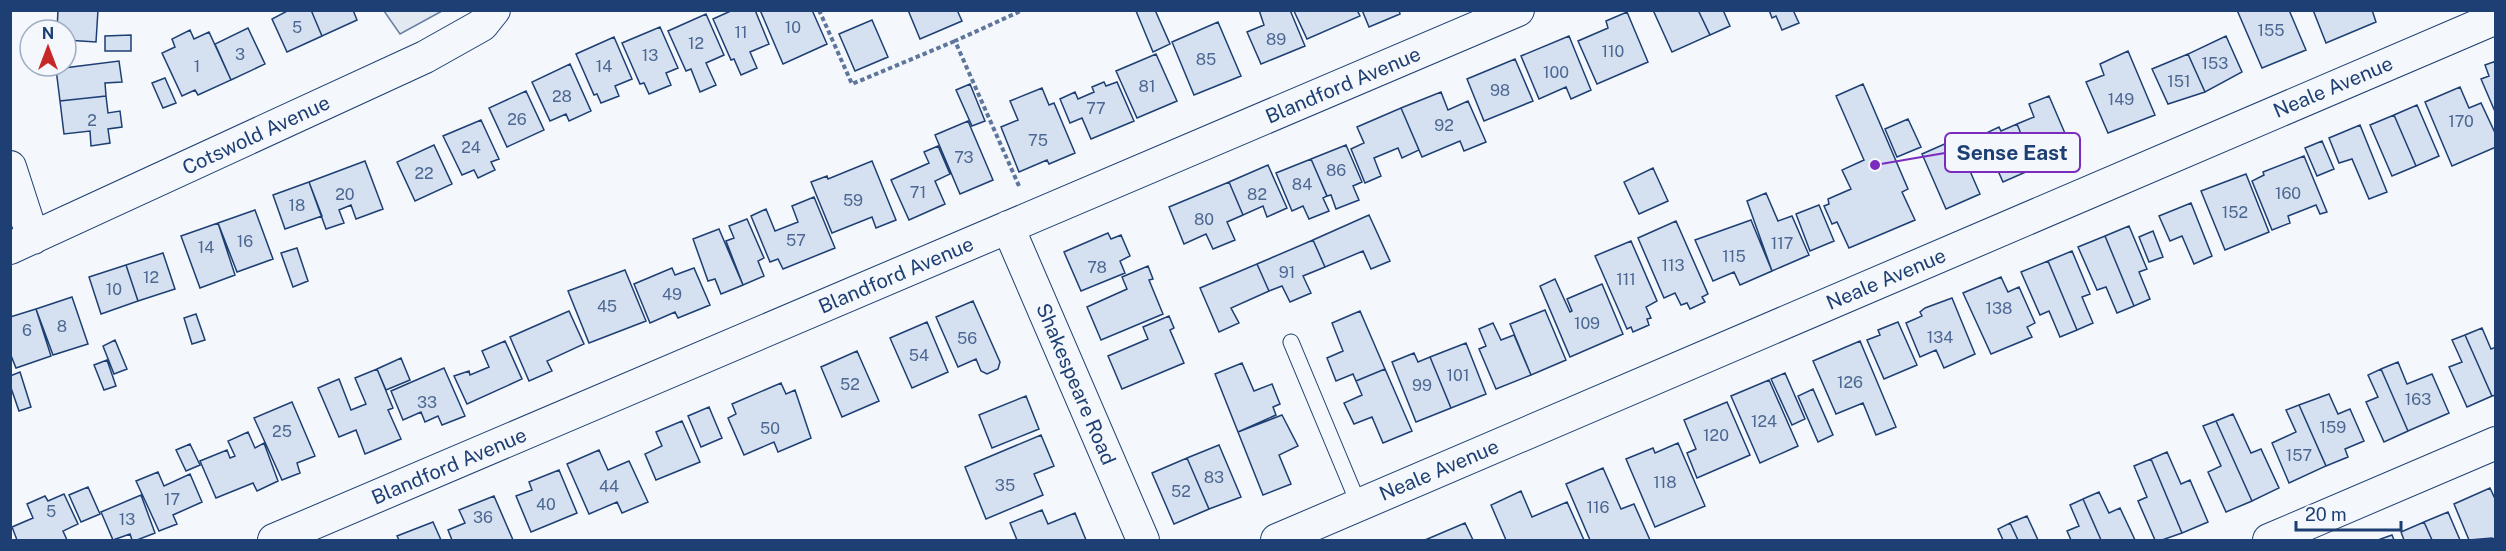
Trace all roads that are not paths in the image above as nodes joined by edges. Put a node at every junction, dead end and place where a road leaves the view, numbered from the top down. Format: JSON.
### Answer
{"nodes":[{"id":1,"x":494,"y":10,"type":"edge"},
{"id":2,"x":1518,"y":10,"type":"edge"},
{"id":3,"x":2496,"y":18,"type":"edge"},
{"id":4,"x":10,"y":167,"type":"edge"},
{"id":5,"x":1020,"y":222,"type":"junction"},
{"id":6,"x":22,"y":243,"type":"edge"},
{"id":7,"x":1291,"y":342,"type":"dead end"},
{"id":8,"x":2496,"y":443,"type":"edge"},
{"id":9,"x":1359,"y":505,"type":"junction"},
{"id":10,"x":274,"y":540,"type":"edge"},
{"id":11,"x":1143,"y":540,"type":"edge"},
{"id":12,"x":1277,"y":540,"type":"edge"},
{"id":13,"x":2269,"y":540,"type":"edge"}],
"edges":[{"from":1,"to":6,"type":"street","name":"Cotswold Avenue"},
{"from":2,"to":5,"type":"street","name":"Blandford Avenue"},
{"from":3,"to":9,"type":"street","name":"Neale Avenue"},
{"from":4,"to":6,"type":"street"},
{"from":5,"to":10,"type":"street","name":"Blandford Avenue"},
{"from":5,"to":11,"type":"street","name":"Shakespeare Road"},
{"from":7,"to":9,"type":"lane"},
{"from":8,"to":13,"type":"street"},
{"from":9,"to":12,"type":"street","name":"Neale Avenue"}]}
